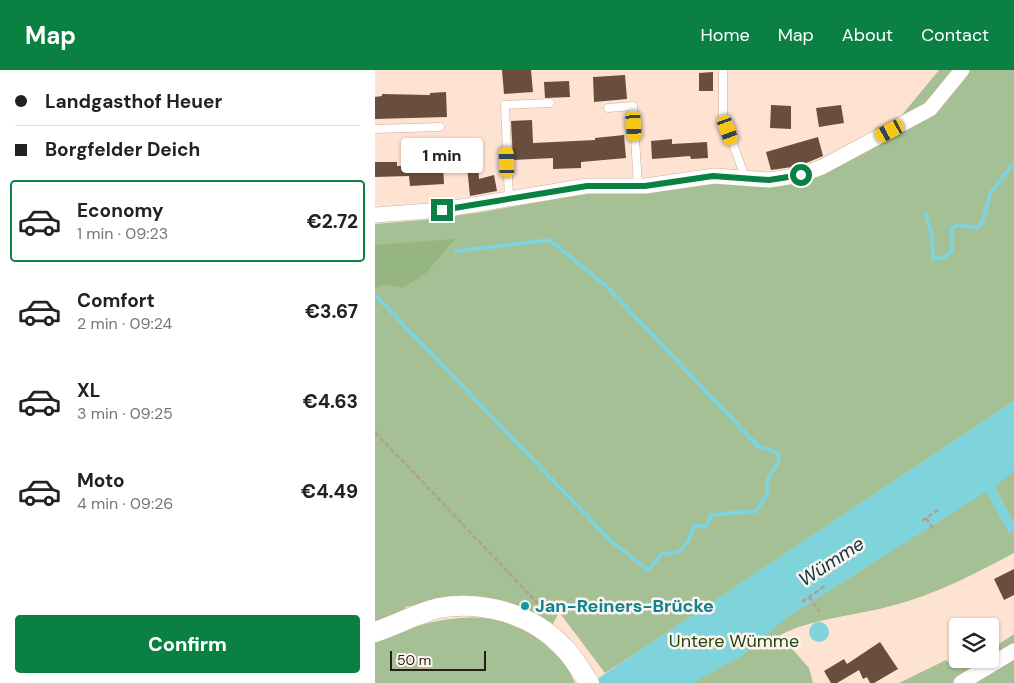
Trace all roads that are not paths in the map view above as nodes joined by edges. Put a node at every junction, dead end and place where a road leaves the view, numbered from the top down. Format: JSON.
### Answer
{"nodes":[{"id":1,"x":723,"y":70,"type":"edge"},
{"id":2,"x":962,"y":70,"type":"edge"},
{"id":3,"x":550,"y":103,"type":"dead end"},
{"id":4,"x":608,"y":108,"type":"dead end"},
{"id":5,"x":440,"y":127,"type":"dead end"},
{"id":6,"x":375,"y":129,"type":"edge"},
{"id":7,"x":745,"y":177,"type":"junction"},
{"id":8,"x":638,"y":186,"type":"junction"},
{"id":9,"x":509,"y":199,"type":"junction"},
{"id":10,"x":375,"y":215,"type":"edge"},
{"id":11,"x":375,"y":632,"type":"edge"},
{"id":12,"x":1014,"y":651,"type":"edge"},
{"id":13,"x":584,"y":675,"type":"edge"},
{"id":14,"x":961,"y":683,"type":"edge"}],
"edges":[{"from":1,"to":7,"type":"lane"},
{"from":2,"to":7,"type":"street"},
{"from":3,"to":9,"type":"lane"},
{"from":4,"to":8,"type":"lane"},
{"from":5,"to":6,"type":"lane"},
{"from":7,"to":8,"type":"street"},
{"from":8,"to":9,"type":"street"},
{"from":9,"to":10,"type":"street"},
{"from":11,"to":13,"type":"main road"},
{"from":12,"to":14,"type":"street"}]}
